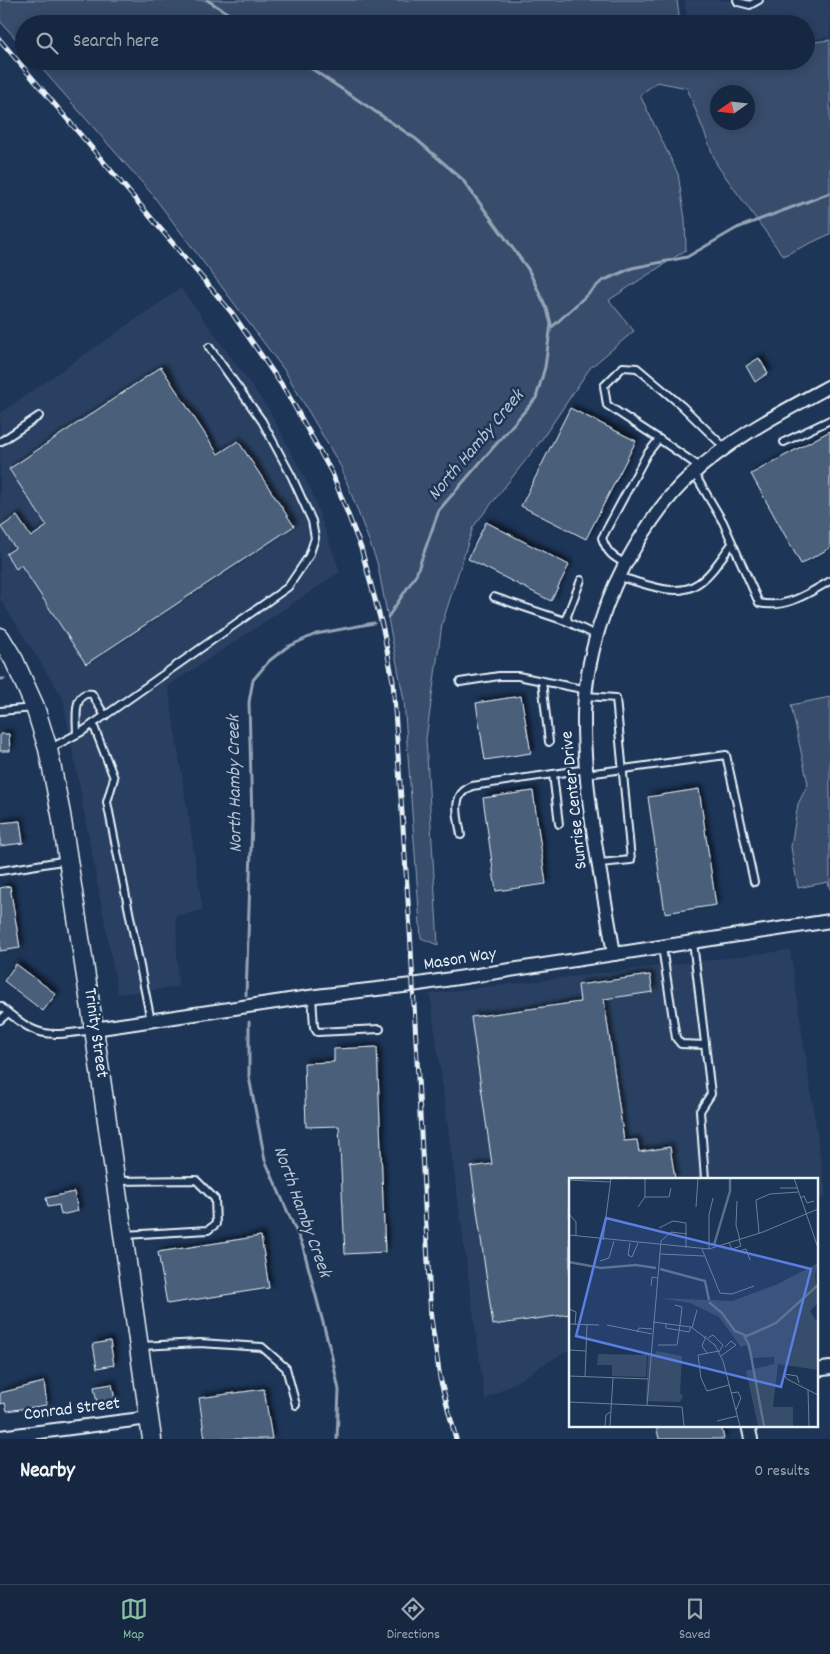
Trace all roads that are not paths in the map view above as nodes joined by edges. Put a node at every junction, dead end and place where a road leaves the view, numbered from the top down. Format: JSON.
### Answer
{"nodes":[{"id":1,"x":737,"y":0,"type":"edge"},
{"id":2,"x":759,"y":0,"type":"edge"},
{"id":3,"x":209,"y":347,"type":"dead end"},
{"id":4,"x":829,"y":390,"type":"edge"},
{"id":5,"x":39,"y":416,"type":"dead end"},
{"id":6,"x":830,"y":420,"type":"edge"},
{"id":7,"x":659,"y":439,"type":"junction"},
{"id":8,"x":0,"y":442,"type":"edge"},
{"id":9,"x":784,"y":442,"type":"dead end"},
{"id":10,"x":725,"y":448,"type":"junction"},
{"id":11,"x":697,"y":470,"type":"junction"},
{"id":12,"x":732,"y":544,"type":"junction"},
{"id":13,"x":625,"y":563,"type":"junction"},
{"id":14,"x":619,"y":577,"type":"junction"},
{"id":15,"x":581,"y":580,"type":"dead end"},
{"id":16,"x":830,"y":581,"type":"edge"},
{"id":17,"x":494,"y":597,"type":"dead end"},
{"id":18,"x":568,"y":622,"type":"junction"},
{"id":19,"x":598,"y":636,"type":"junction"},
{"id":20,"x":0,"y":637,"type":"edge"},
{"id":21,"x":542,"y":681,"type":"junction"},
{"id":22,"x":460,"y":682,"type":"dead end"},
{"id":23,"x":586,"y":693,"type":"junction"},
{"id":24,"x":35,"y":708,"type":"junction"},
{"id":25,"x":0,"y":711,"type":"edge"},
{"id":26,"x":105,"y":716,"type":"junction"},
{"id":27,"x":93,"y":724,"type":"junction"},
{"id":28,"x":77,"y":734,"type":"junction"},
{"id":29,"x":549,"y":742,"type":"dead end"},
{"id":30,"x":48,"y":749,"type":"junction"},
{"id":31,"x":621,"y":769,"type":"junction"},
{"id":32,"x":587,"y":771,"type":"junction"},
{"id":33,"x":553,"y":774,"type":"junction"},
{"id":34,"x":559,"y":824,"type":"dead end"},
{"id":35,"x":461,"y":835,"type":"dead end"},
{"id":36,"x":69,"y":860,"type":"junction"},
{"id":37,"x":600,"y":863,"type":"junction"},
{"id":38,"x":0,"y":871,"type":"edge"},
{"id":39,"x":754,"y":882,"type":"dead end"},
{"id":40,"x":830,"y":921,"type":"edge"},
{"id":41,"x":693,"y":942,"type":"junction"},
{"id":42,"x":662,"y":947,"type":"junction"},
{"id":43,"x":614,"y":954,"type":"junction"},
{"id":44,"x":312,"y":996,"type":"junction"},
{"id":45,"x":0,"y":1006,"type":"edge"},
{"id":46,"x":8,"y":1013,"type":"junction"},
{"id":47,"x":0,"y":1020,"type":"edge"},
{"id":48,"x":151,"y":1022,"type":"junction"},
{"id":49,"x":94,"y":1029,"type":"junction"},
{"id":50,"x":380,"y":1029,"type":"dead end"},
{"id":51,"x":705,"y":1045,"type":"junction"},
{"id":52,"x":705,"y":1178,"type":"edge"},
{"id":53,"x":116,"y":1181,"type":"junction"},
{"id":54,"x":124,"y":1235,"type":"junction"},
{"id":55,"x":139,"y":1346,"type":"junction"},
{"id":56,"x":296,"y":1404,"type":"dead end"},
{"id":57,"x":149,"y":1418,"type":"junction"},
{"id":58,"x":748,"y":1426,"type":"edge"},
{"id":59,"x":0,"y":1437,"type":"edge"},
{"id":60,"x":152,"y":1439,"type":"edge"},
{"id":61,"x":751,"y":1439,"type":"edge"}],
"edges":[{"from":1,"to":2,"type":"lane"},
{"from":3,"to":26,"type":"lane"},
{"from":4,"to":10,"type":"street","name":"Sunrise Center Drive"},
{"from":5,"to":8,"type":"lane"},
{"from":6,"to":9,"type":"lane"},
{"from":7,"to":10,"type":"lane"},
{"from":7,"to":11,"type":"lane"},
{"from":7,"to":13,"type":"lane"},
{"from":10,"to":11,"type":"street","name":"Sunrise Center Drive"},
{"from":11,"to":12,"type":"lane"},
{"from":11,"to":13,"type":"street","name":"Sunrise Center Drive"},
{"from":12,"to":14,"type":"lane"},
{"from":12,"to":16,"type":"lane"},
{"from":13,"to":14,"type":"street","name":"Sunrise Center Drive"},
{"from":14,"to":19,"type":"street","name":"Sunrise Center Drive"},
{"from":15,"to":18,"type":"lane"},
{"from":17,"to":18,"type":"lane"},
{"from":18,"to":19,"type":"lane"},
{"from":19,"to":23,"type":"street","name":"Sunrise Center Drive"},
{"from":20,"to":24,"type":"street","name":"Trinity Street"},
{"from":21,"to":22,"type":"lane"},
{"from":21,"to":23,"type":"lane"},
{"from":21,"to":29,"type":"lane"},
{"from":23,"to":31,"type":"lane"},
{"from":23,"to":32,"type":"street","name":"Sunrise Center Drive"},
{"from":24,"to":25,"type":"lane"},
{"from":24,"to":30,"type":"street","name":"Trinity Street"},
{"from":26,"to":27,"type":"lane"},
{"from":26,"to":28,"type":"lane"},
{"from":27,"to":28,"type":"lane"},
{"from":27,"to":48,"type":"lane"},
{"from":28,"to":30,"type":"lane"},
{"from":30,"to":36,"type":"street","name":"Trinity Street"},
{"from":31,"to":32,"type":"lane"},
{"from":31,"to":37,"type":"lane"},
{"from":31,"to":39,"type":"lane"},
{"from":32,"to":33,"type":"lane"},
{"from":32,"to":37,"type":"street","name":"Sunrise Center Drive"},
{"from":33,"to":34,"type":"lane"},
{"from":33,"to":35,"type":"lane"},
{"from":36,"to":38,"type":"lane"},
{"from":36,"to":49,"type":"street","name":"Trinity Street"},
{"from":37,"to":43,"type":"street","name":"Sunrise Center Drive"},
{"from":40,"to":41,"type":"street","name":"Mason Way"},
{"from":41,"to":42,"type":"street","name":"Mason Way"},
{"from":41,"to":51,"type":"lane"},
{"from":42,"to":43,"type":"street","name":"Mason Way"},
{"from":42,"to":51,"type":"lane"},
{"from":43,"to":44,"type":"street","name":"Mason Way"},
{"from":44,"to":48,"type":"street","name":"Mason Way"},
{"from":44,"to":50,"type":"lane"},
{"from":45,"to":46,"type":"lane"},
{"from":46,"to":47,"type":"lane"},
{"from":46,"to":49,"type":"lane"},
{"from":48,"to":49,"type":"street","name":"Mason Way"},
{"from":49,"to":53,"type":"street","name":"Trinity Street"},
{"from":51,"to":52,"type":"lane"},
{"from":53,"to":54,"type":"street","name":"Trinity Street"},
{"from":53,"to":54,"type":"lane"},
{"from":54,"to":55,"type":"street","name":"Trinity Street"},
{"from":55,"to":56,"type":"lane"},
{"from":55,"to":57,"type":"street","name":"Trinity Street"},
{"from":57,"to":59,"type":"street","name":"Conrad Street"},
{"from":57,"to":60,"type":"street","name":"Trinity Street"},
{"from":58,"to":61,"type":"street"}]}
